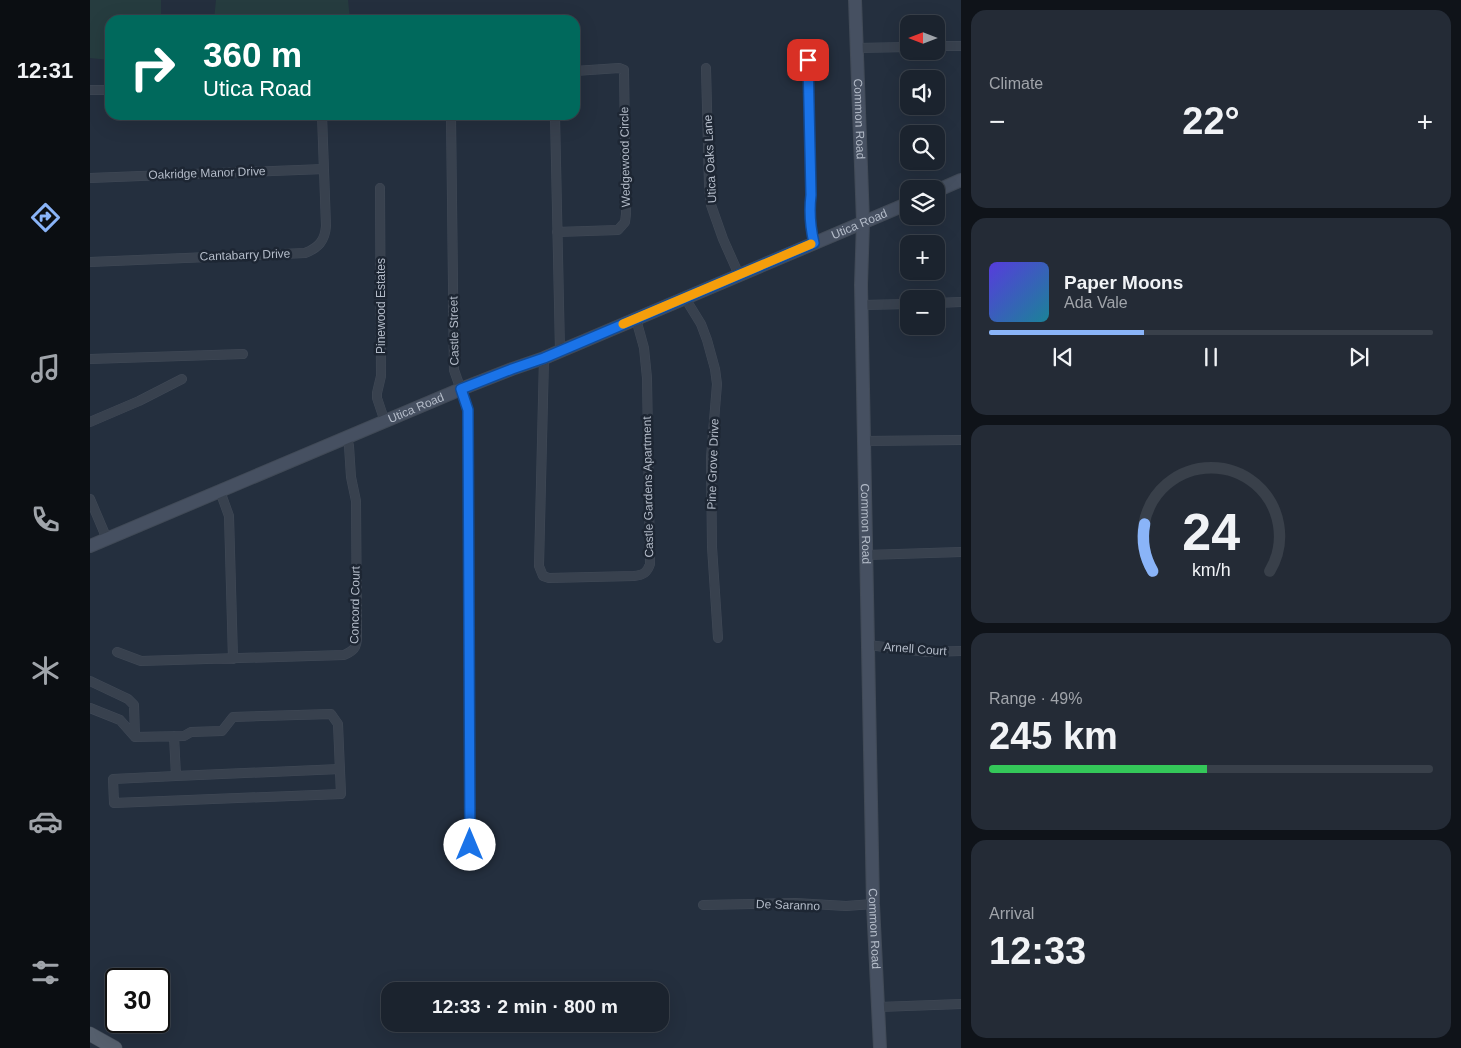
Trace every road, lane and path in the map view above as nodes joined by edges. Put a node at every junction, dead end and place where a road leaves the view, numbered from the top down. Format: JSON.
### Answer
{"nodes":[{"id":1,"x":855,"y":0,"type":"edge"},
{"id":2,"x":945,"y":46,"type":"edge"},
{"id":3,"x":961,"y":46,"type":"edge"},
{"id":4,"x":900,"y":47,"type":"edge"},
{"id":5,"x":857,"y":48,"type":"junction"},
{"id":6,"x":808,"y":60,"type":"dead end"},
{"id":7,"x":706,"y":68,"type":"dead end"},
{"id":8,"x":580,"y":71,"type":"edge"},
{"id":9,"x":90,"y":90,"type":"edge"},
{"id":10,"x":105,"y":90,"type":"edge"},
{"id":11,"x":322,"y":120,"type":"edge"},
{"id":12,"x":451,"y":120,"type":"edge"},
{"id":13,"x":555,"y":120,"type":"edge"},
{"id":14,"x":324,"y":169,"type":"junction"},
{"id":15,"x":90,"y":178,"type":"edge"},
{"id":16,"x":961,"y":180,"type":"edge"},
{"id":17,"x":945,"y":187,"type":"edge"},
{"id":18,"x":380,"y":188,"type":"dead end"},
{"id":19,"x":900,"y":207,"type":"edge"},
{"id":20,"x":863,"y":222,"type":"junction"},
{"id":21,"x":557,"y":232,"type":"junction"},
{"id":22,"x":814,"y":243,"type":"junction"},
{"id":23,"x":90,"y":262,"type":"edge"},
{"id":24,"x":739,"y":274,"type":"junction"},
{"id":25,"x":685,"y":298,"type":"junction"},
{"id":26,"x":961,"y":302,"type":"edge"},
{"id":27,"x":945,"y":303,"type":"edge"},
{"id":28,"x":900,"y":304,"type":"edge"},
{"id":29,"x":862,"y":305,"type":"junction"},
{"id":30,"x":636,"y":319,"type":"junction"},
{"id":31,"x":560,"y":351,"type":"junction"},
{"id":32,"x":243,"y":354,"type":"dead end"},
{"id":33,"x":544,"y":358,"type":"junction"},
{"id":34,"x":90,"y":359,"type":"edge"},
{"id":35,"x":182,"y":379,"type":"dead end"},
{"id":36,"x":461,"y":389,"type":"junction"},
{"id":37,"x":90,"y":422,"type":"edge"},
{"id":38,"x":385,"y":422,"type":"junction"},
{"id":39,"x":347,"y":438,"type":"junction"},
{"id":40,"x":961,"y":440,"type":"edge"},
{"id":41,"x":864,"y":441,"type":"junction"},
{"id":42,"x":220,"y":491,"type":"junction"},
{"id":43,"x":90,"y":499,"type":"edge"},
{"id":44,"x":107,"y":539,"type":"junction"},
{"id":45,"x":90,"y":546,"type":"edge"},
{"id":46,"x":961,"y":552,"type":"edge"},
{"id":47,"x":866,"y":555,"type":"junction"},
{"id":48,"x":718,"y":638,"type":"dead end"},
{"id":49,"x":868,"y":645,"type":"junction"},
{"id":50,"x":117,"y":652,"type":"dead end"},
{"id":51,"x":961,"y":652,"type":"edge"},
{"id":52,"x":233,"y":659,"type":"junction"},
{"id":53,"x":90,"y":681,"type":"edge"},
{"id":54,"x":90,"y":708,"type":"edge"},
{"id":55,"x":174,"y":736,"type":"junction"},
{"id":56,"x":135,"y":737,"type":"junction"},
{"id":57,"x":340,"y":769,"type":"junction"},
{"id":58,"x":176,"y":776,"type":"junction"},
{"id":59,"x":470,"y":845,"type":"dead end"},
{"id":60,"x":873,"y":904,"type":"junction"},
{"id":61,"x":703,"y":905,"type":"dead end"},
{"id":62,"x":961,"y":1004,"type":"edge"},
{"id":63,"x":879,"y":1007,"type":"junction"},
{"id":64,"x":90,"y":1034,"type":"edge"},
{"id":65,"x":115,"y":1048,"type":"edge"},
{"id":66,"x":880,"y":1048,"type":"edge"}],
"edges":[{"from":1,"to":5,"type":"street","name":"Common Road"},
{"from":2,"to":3,"type":"street"},
{"from":4,"to":5,"type":"street"},
{"from":5,"to":20,"type":"street","name":"Common Road"},
{"from":6,"to":22,"type":"street"},
{"from":7,"to":24,"type":"street","name":"Utica Oaks Lane"},
{"from":8,"to":21,"type":"street","name":"Wedgewood Circle"},
{"from":9,"to":10,"type":"street"},
{"from":11,"to":14,"type":"street","name":"Cantabarry Drive"},
{"from":12,"to":36,"type":"street","name":"Castle Street"},
{"from":13,"to":21,"type":"street"},
{"from":14,"to":15,"type":"street","name":"Oakridge Manor Drive"},
{"from":14,"to":23,"type":"street","name":"Cantabarry Drive"},
{"from":16,"to":17,"type":"street"},
{"from":18,"to":38,"type":"street","name":"Pinewood Estates"},
{"from":19,"to":20,"type":"street","name":"Utica Road"},
{"from":20,"to":22,"type":"street","name":"Utica Road"},
{"from":20,"to":29,"type":"street","name":"Common Road"},
{"from":21,"to":31,"type":"street"},
{"from":22,"to":24,"type":"street","name":"Utica Road"},
{"from":24,"to":25,"type":"street","name":"Utica Road"},
{"from":25,"to":30,"type":"street","name":"Utica Road"},
{"from":25,"to":48,"type":"street","name":"Pine Grove Drive"},
{"from":26,"to":27,"type":"street"},
{"from":28,"to":29,"type":"street"},
{"from":29,"to":41,"type":"street","name":"Common Road"},
{"from":30,"to":31,"type":"street","name":"Utica Road"},
{"from":30,"to":33,"type":"street","name":"Castle Gardens Apartment"},
{"from":31,"to":33,"type":"street","name":"Utica Road"},
{"from":32,"to":34,"type":"street"},
{"from":33,"to":36,"type":"street","name":"Utica Road"},
{"from":35,"to":37,"type":"street"},
{"from":36,"to":38,"type":"street","name":"Utica Road"},
{"from":36,"to":59,"type":"street","name":"Castle Street"},
{"from":38,"to":39,"type":"street","name":"Utica Road"},
{"from":39,"to":42,"type":"street","name":"Utica Road"},
{"from":39,"to":52,"type":"street","name":"Concord Court"},
{"from":40,"to":41,"type":"street"},
{"from":41,"to":47,"type":"street","name":"Common Road"},
{"from":42,"to":44,"type":"street","name":"Utica Road"},
{"from":42,"to":52,"type":"street"},
{"from":43,"to":44,"type":"street"},
{"from":44,"to":45,"type":"street","name":"Utica Road"},
{"from":46,"to":47,"type":"street"},
{"from":47,"to":49,"type":"street","name":"Common Road"},
{"from":49,"to":51,"type":"street","name":"Arnell Court"},
{"from":49,"to":60,"type":"street","name":"Common Road"},
{"from":50,"to":52,"type":"street","name":"Concord Court"},
{"from":53,"to":56,"type":"street"},
{"from":54,"to":56,"type":"street"},
{"from":55,"to":56,"type":"street"},
{"from":55,"to":57,"type":"street"},
{"from":55,"to":58,"type":"street"},
{"from":57,"to":58,"type":"street"},
{"from":57,"to":58,"type":"street"},
{"from":60,"to":61,"type":"street","name":"De Saranno"},
{"from":60,"to":63,"type":"street","name":"Common Road"},
{"from":62,"to":63,"type":"street"},
{"from":63,"to":66,"type":"street","name":"Common Road"},
{"from":64,"to":65,"type":"main road"}]}
